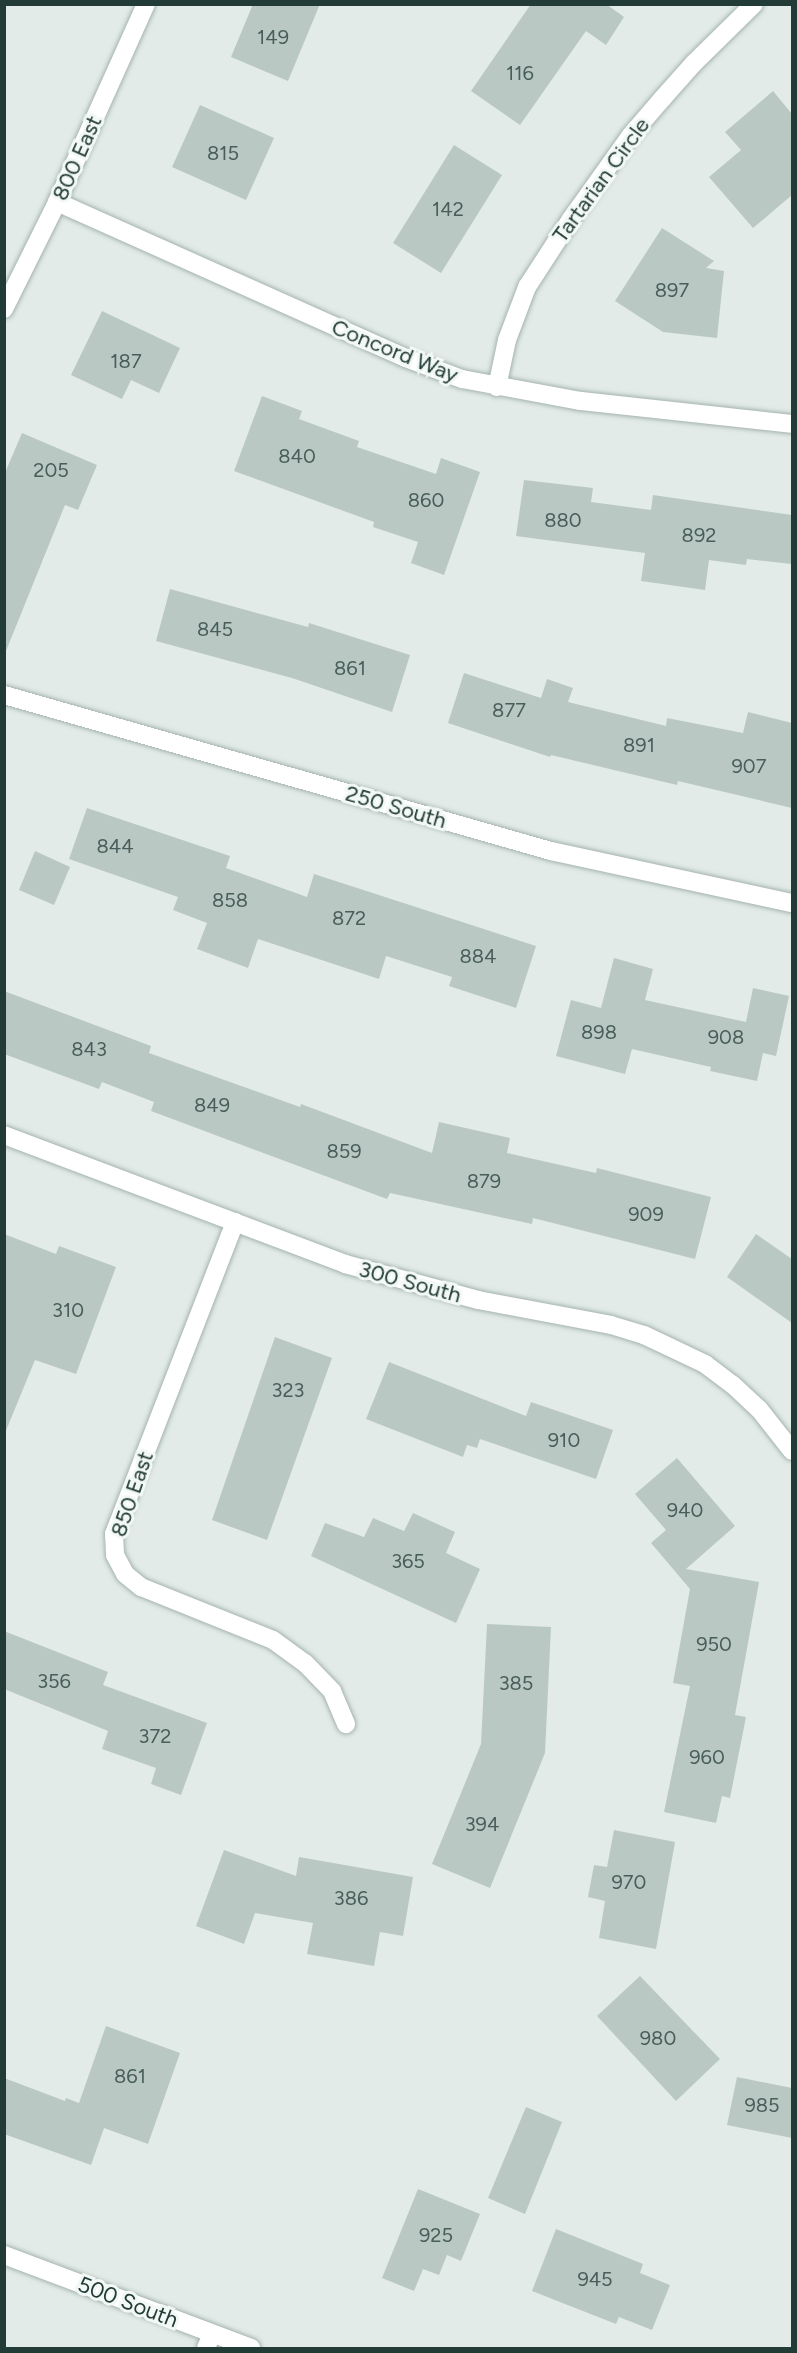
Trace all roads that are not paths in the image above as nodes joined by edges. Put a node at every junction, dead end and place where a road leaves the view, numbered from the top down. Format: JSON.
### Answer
{"nodes":[{"id":1,"x":146,"y":4,"type":"edge"},
{"id":2,"x":754,"y":4,"type":"edge"},
{"id":3,"x":57,"y":202,"type":"junction"},
{"id":4,"x":4,"y":309,"type":"edge"},
{"id":5,"x":497,"y":387,"type":"junction"},
{"id":6,"x":792,"y":424,"type":"edge"},
{"id":7,"x":4,"y":694,"type":"edge"},
{"id":8,"x":792,"y":903,"type":"edge"},
{"id":9,"x":4,"y":1135,"type":"edge"},
{"id":10,"x":235,"y":1222,"type":"junction"},
{"id":11,"x":792,"y":1451,"type":"edge"},
{"id":12,"x":346,"y":1724,"type":"dead end"},
{"id":13,"x":4,"y":2255,"type":"edge"},
{"id":14,"x":209,"y":2341,"type":"edge"},
{"id":15,"x":251,"y":2349,"type":"edge"}],
"edges":[{"from":1,"to":3,"type":"street","name":"800 East"},
{"from":2,"to":5,"type":"street","name":"Tartarian Circle"},
{"from":3,"to":4,"type":"street","name":"800 East"},
{"from":3,"to":5,"type":"street","name":"Concord Way"},
{"from":5,"to":6,"type":"street","name":"Concord Way"},
{"from":7,"to":8,"type":"street","name":"250 South"},
{"from":9,"to":10,"type":"street","name":"300 South"},
{"from":10,"to":11,"type":"street","name":"300 South"},
{"from":10,"to":12,"type":"street","name":"850 East"},
{"from":13,"to":14,"type":"street","name":"500 South"},
{"from":14,"to":15,"type":"street","name":"500 South"}]}
